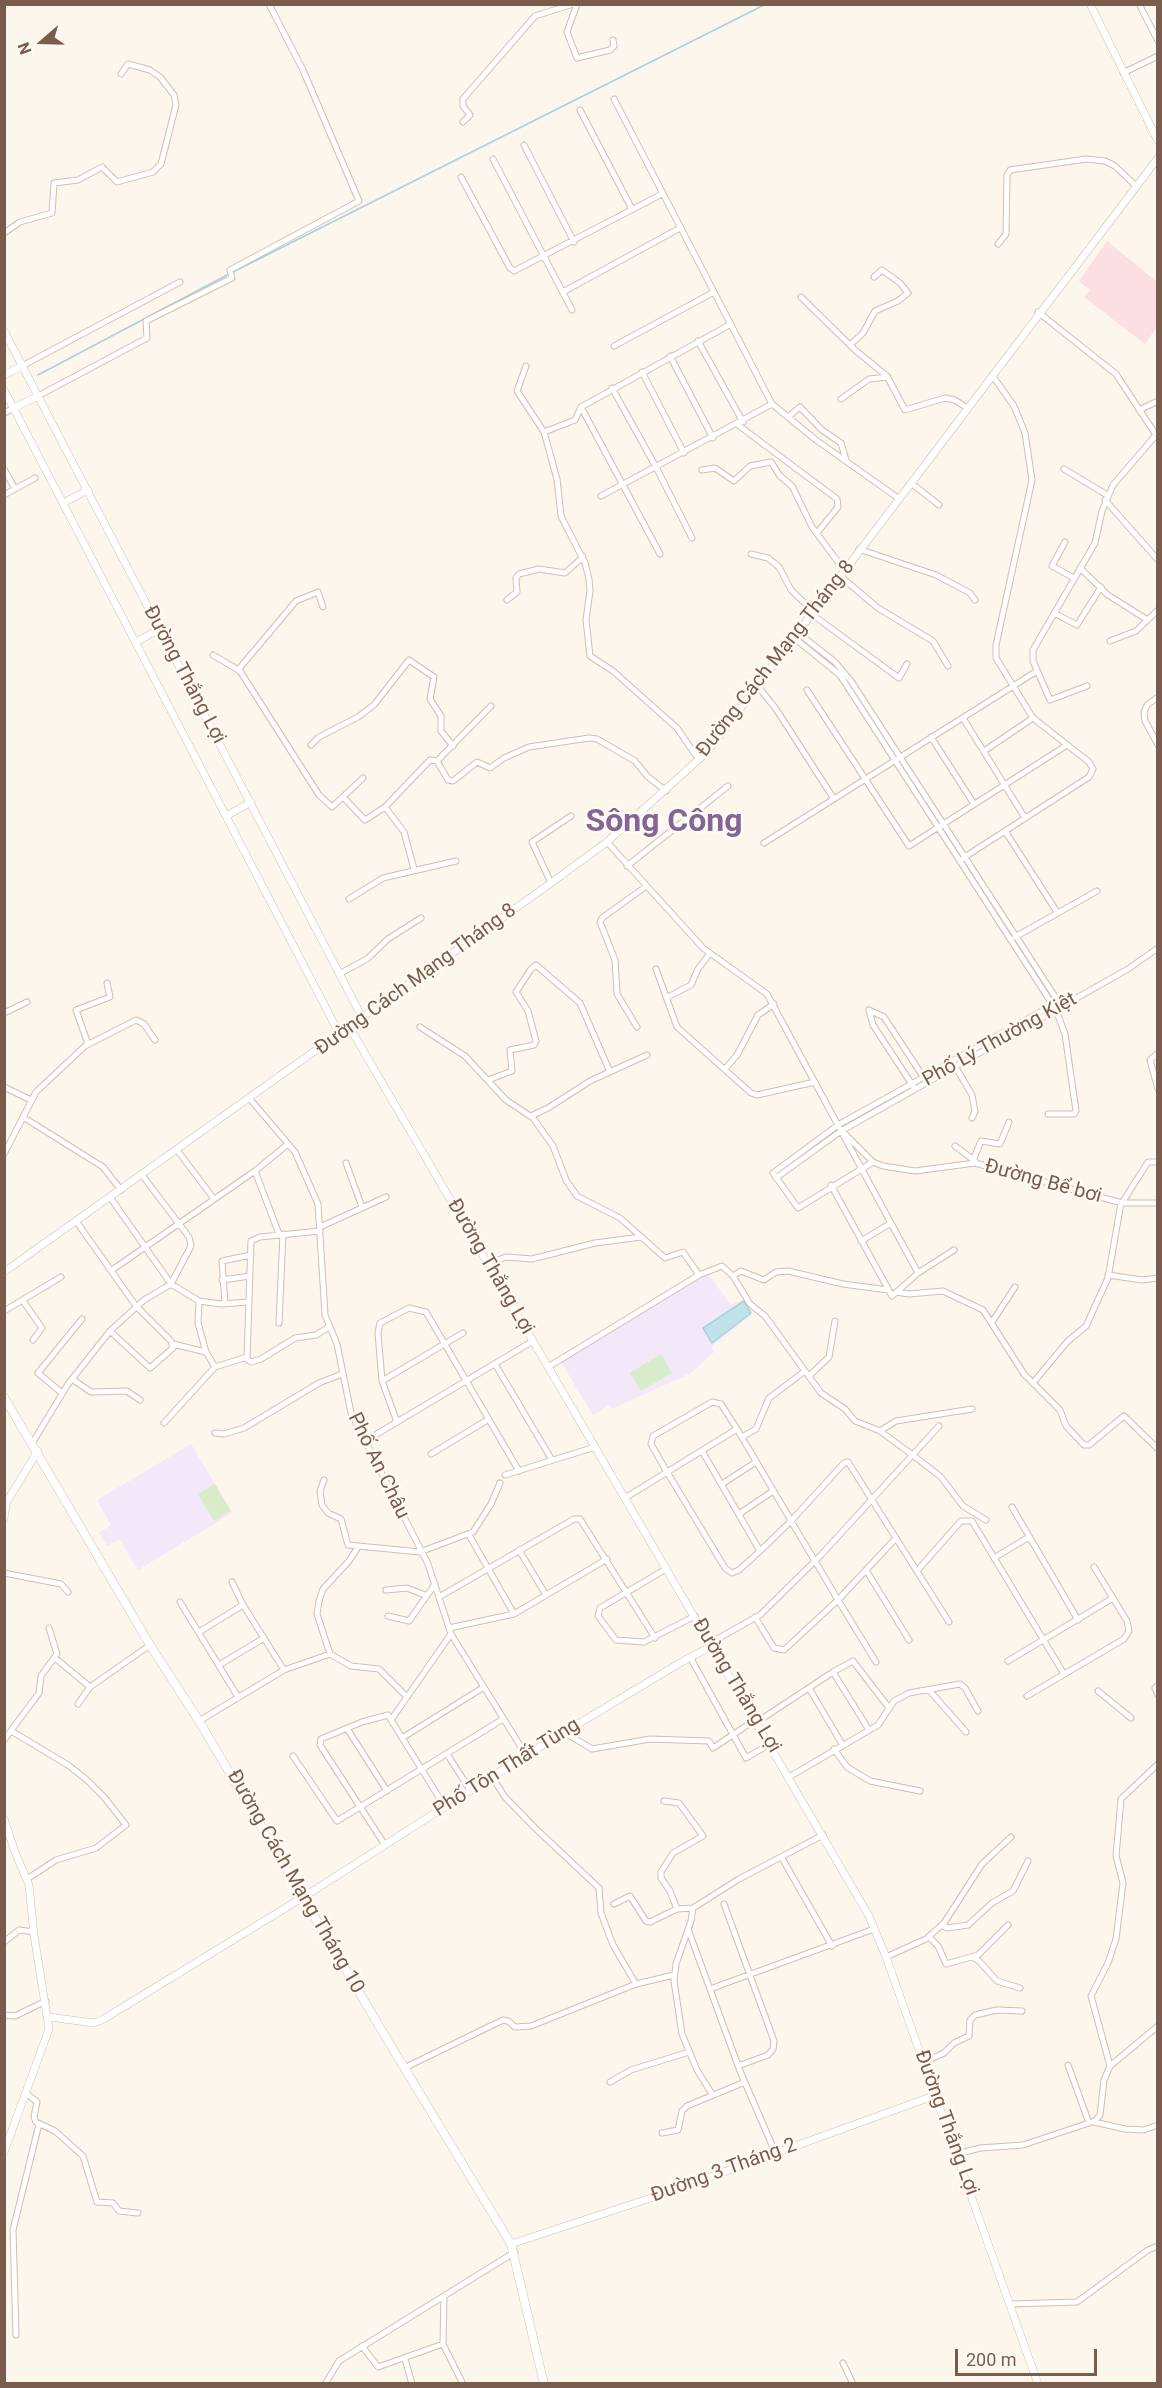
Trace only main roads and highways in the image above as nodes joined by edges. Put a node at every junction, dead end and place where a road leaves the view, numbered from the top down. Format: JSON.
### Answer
{"nodes":[{"id":1,"x":4,"y":1397,"type":"edge"},
{"id":2,"x":544,"y":2384,"type":"edge"}],
"edges":[{"from":1,"to":2,"type":"main road","name":"Đường Cách Mạng Tháng 10"}]}
